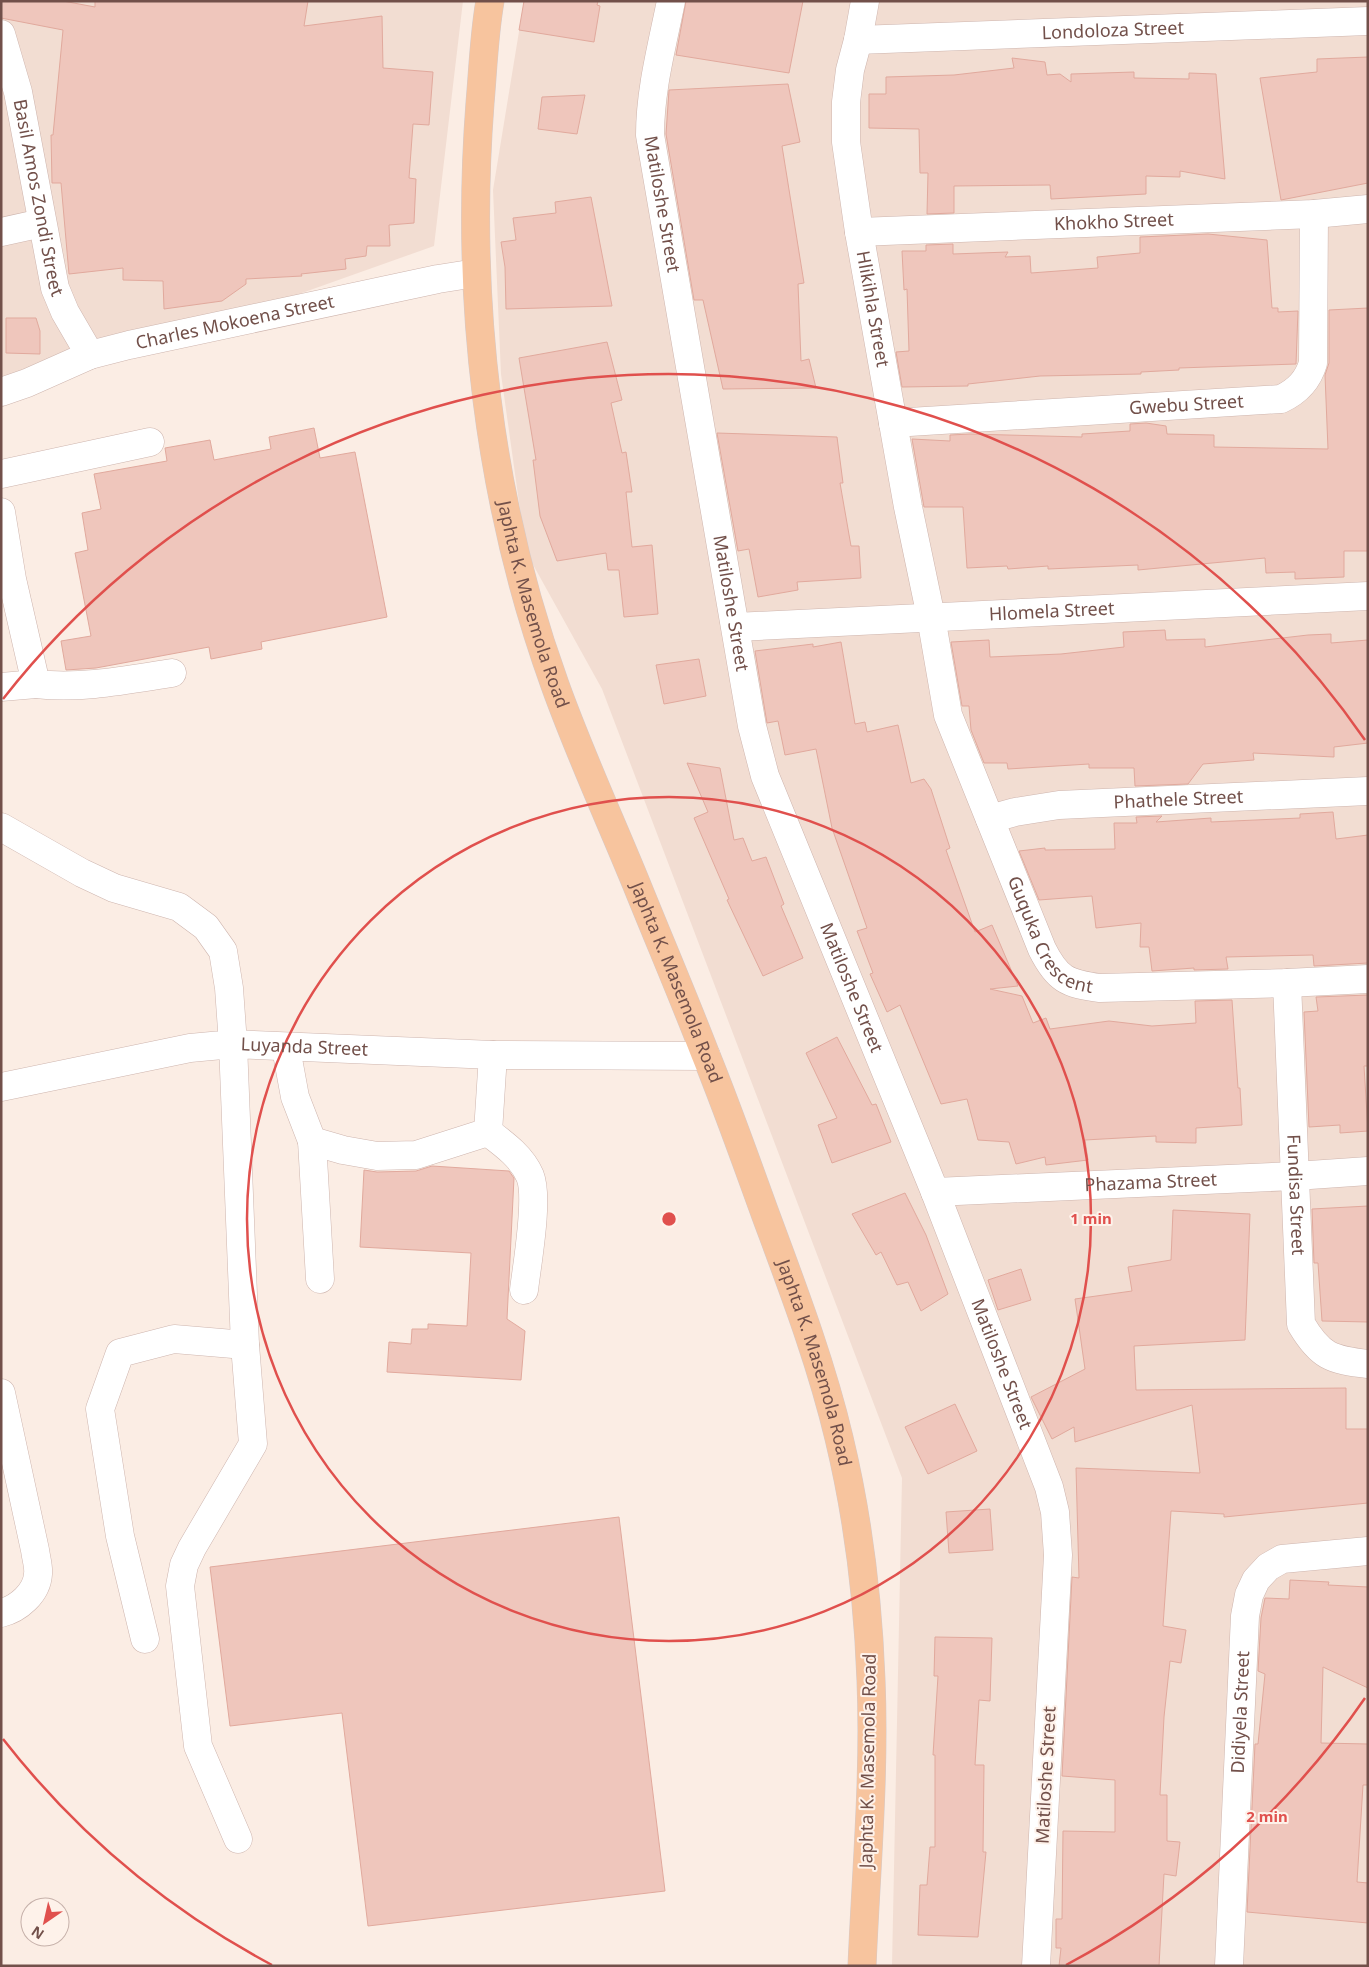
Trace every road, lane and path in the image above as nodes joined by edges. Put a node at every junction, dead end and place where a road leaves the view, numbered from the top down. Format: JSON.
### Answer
{"nodes":[{"id":1,"x":490,"y":1,"type":"edge"},
{"id":2,"x":671,"y":1,"type":"edge"},
{"id":3,"x":865,"y":1,"type":"edge"},
{"id":4,"x":1368,"y":21,"type":"edge"},
{"id":5,"x":1,"y":34,"type":"edge"},
{"id":6,"x":858,"y":40,"type":"junction"},
{"id":7,"x":10,"y":94,"type":"edge"},
{"id":8,"x":1368,"y":208,"type":"edge"},
{"id":9,"x":1314,"y":214,"type":"junction"},
{"id":10,"x":42,"y":223,"type":"junction"},
{"id":11,"x":1,"y":232,"type":"edge"},
{"id":12,"x":859,"y":232,"type":"junction"},
{"id":13,"x":476,"y":273,"type":"junction"},
{"id":14,"x":90,"y":355,"type":"junction"},
{"id":15,"x":1,"y":392,"type":"edge"},
{"id":16,"x":893,"y":423,"type":"junction"},
{"id":17,"x":150,"y":442,"type":"dead end"},
{"id":18,"x":1,"y":474,"type":"edge"},
{"id":19,"x":1,"y":512,"type":"edge"},
{"id":20,"x":1368,"y":596,"type":"edge"},
{"id":21,"x":931,"y":616,"type":"junction"},
{"id":22,"x":736,"y":627,"type":"junction"},
{"id":23,"x":172,"y":673,"type":"dead end"},
{"id":24,"x":36,"y":684,"type":"junction"},
{"id":25,"x":1,"y":687,"type":"edge"},
{"id":26,"x":1368,"y":791,"type":"edge"},
{"id":27,"x":990,"y":819,"type":"junction"},
{"id":28,"x":1,"y":827,"type":"edge"},
{"id":29,"x":1368,"y":979,"type":"edge"},
{"id":30,"x":1287,"y":984,"type":"junction"},
{"id":31,"x":233,"y":1044,"type":"junction"},
{"id":32,"x":286,"y":1048,"type":"junction"},
{"id":33,"x":494,"y":1055,"type":"junction"},
{"id":34,"x":706,"y":1056,"type":"junction"},
{"id":35,"x":1,"y":1087,"type":"edge"},
{"id":36,"x":488,"y":1132,"type":"junction"},
{"id":37,"x":312,"y":1140,"type":"junction"},
{"id":38,"x":1368,"y":1171,"type":"edge"},
{"id":39,"x":1296,"y":1176,"type":"junction"},
{"id":40,"x":935,"y":1192,"type":"junction"},
{"id":41,"x":320,"y":1279,"type":"dead end"},
{"id":42,"x":524,"y":1290,"type":"dead end"},
{"id":43,"x":245,"y":1345,"type":"junction"},
{"id":44,"x":1368,"y":1364,"type":"edge"},
{"id":45,"x":1,"y":1393,"type":"edge"},
{"id":46,"x":1368,"y":1551,"type":"edge"},
{"id":47,"x":1,"y":1613,"type":"edge"},
{"id":48,"x":145,"y":1639,"type":"dead end"},
{"id":49,"x":238,"y":1840,"type":"dead end"},
{"id":50,"x":862,"y":1966,"type":"edge"},
{"id":51,"x":1036,"y":1966,"type":"edge"},
{"id":52,"x":1229,"y":1966,"type":"edge"}],
"edges":[{"from":1,"to":13,"type":"main road","name":"Japhta K. Masemola Road"},
{"from":2,"to":22,"type":"street","name":"Matiloshe Street"},
{"from":3,"to":6,"type":"street","name":"Hlikihla Street"},
{"from":4,"to":6,"type":"street","name":"Londoloza Street"},
{"from":5,"to":7,"type":"street","name":"Basil Amos Zondi Street"},
{"from":6,"to":12,"type":"street","name":"Hlikihla Street"},
{"from":7,"to":10,"type":"street","name":"Basil Amos Zondi Street"},
{"from":8,"to":9,"type":"street","name":"Khokho Street"},
{"from":9,"to":12,"type":"street","name":"Khokho Street"},
{"from":9,"to":16,"type":"street","name":"Gwebu Street"},
{"from":10,"to":11,"type":"street"},
{"from":10,"to":14,"type":"street","name":"Basil Amos Zondi Street"},
{"from":12,"to":16,"type":"street","name":"Hlikihla Street"},
{"from":13,"to":14,"type":"street","name":"Charles Mokoena Street"},
{"from":13,"to":34,"type":"main road","name":"Japhta K. Masemola Road"},
{"from":14,"to":15,"type":"street","name":"Charles Mokoena Street"},
{"from":16,"to":21,"type":"street","name":"Hlikihla Street"},
{"from":17,"to":18,"type":"street"},
{"from":19,"to":24,"type":"street"},
{"from":20,"to":21,"type":"street","name":"Hlomela Street"},
{"from":21,"to":22,"type":"street","name":"Hlomela Street"},
{"from":21,"to":27,"type":"street","name":"Guquka Crescent"},
{"from":22,"to":40,"type":"street","name":"Matiloshe Street"},
{"from":23,"to":24,"type":"street"},
{"from":24,"to":25,"type":"street"},
{"from":26,"to":27,"type":"street","name":"Phathele Street"},
{"from":27,"to":30,"type":"street","name":"Guquka Crescent"},
{"from":28,"to":31,"type":"street"},
{"from":29,"to":30,"type":"street","name":"Guquka Crescent"},
{"from":30,"to":39,"type":"street","name":"Fundisa Street"},
{"from":31,"to":32,"type":"street","name":"Luyanda Street"},
{"from":31,"to":35,"type":"street"},
{"from":31,"to":43,"type":"street","name":"Luyanda Street"},
{"from":32,"to":33,"type":"street","name":"Luyanda Street"},
{"from":32,"to":37,"type":"street"},
{"from":33,"to":34,"type":"street","name":"Luyanda Street"},
{"from":33,"to":36,"type":"street"},
{"from":34,"to":50,"type":"main road","name":"Japhta K. Masemola Road"},
{"from":36,"to":37,"type":"street"},
{"from":36,"to":42,"type":"street"},
{"from":37,"to":41,"type":"street"},
{"from":38,"to":39,"type":"street","name":"Phazama Street"},
{"from":39,"to":40,"type":"street","name":"Phazama Street"},
{"from":39,"to":44,"type":"street","name":"Fundisa Street"},
{"from":40,"to":51,"type":"street","name":"Matiloshe Street"},
{"from":43,"to":48,"type":"street"},
{"from":43,"to":49,"type":"street","name":"Luyanda Street"},
{"from":45,"to":47,"type":"street"},
{"from":46,"to":52,"type":"street","name":"Didiyela Street"}]}
